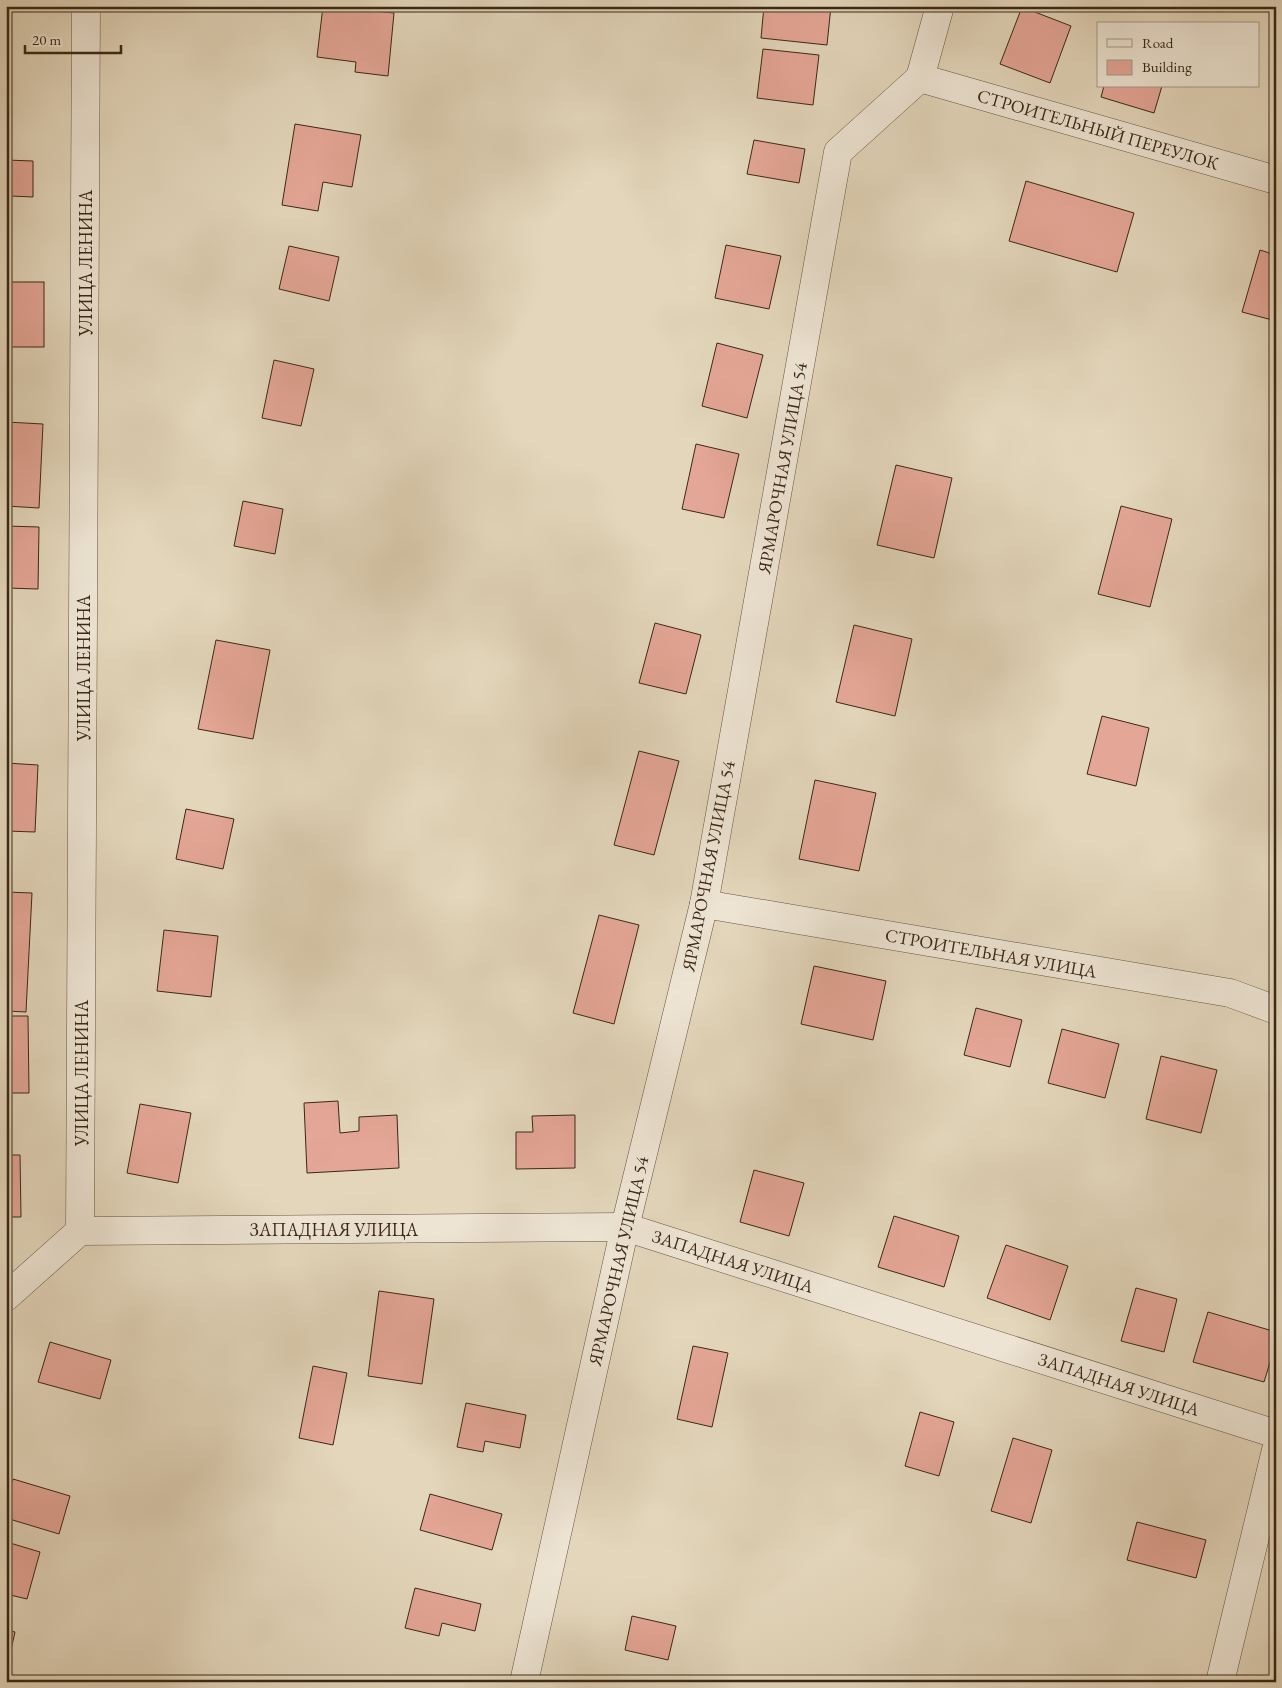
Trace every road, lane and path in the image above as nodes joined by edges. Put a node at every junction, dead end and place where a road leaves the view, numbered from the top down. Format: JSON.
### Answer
{"nodes":[{"id":1,"x":86,"y":6,"type":"edge"},
{"id":2,"x":940,"y":6,"type":"edge"},
{"id":3,"x":920,"y":78,"type":"junction"},
{"id":4,"x":1276,"y":180,"type":"edge"},
{"id":5,"x":704,"y":904,"type":"junction"},
{"id":6,"x":1276,"y":1010,"type":"edge"},
{"id":7,"x":625,"y":1227,"type":"junction"},
{"id":8,"x":80,"y":1231,"type":"junction"},
{"id":9,"x":6,"y":1297,"type":"edge"},
{"id":10,"x":1276,"y":1434,"type":"edge"},
{"id":11,"x":1276,"y":1450,"type":"edge"},
{"id":12,"x":524,"y":1682,"type":"edge"},
{"id":13,"x":1220,"y":1682,"type":"edge"}],
"edges":[{"from":1,"to":8,"type":"street","name":"УЛИЦА ЛЕНИНА"},
{"from":2,"to":3,"type":"street"},
{"from":3,"to":4,"type":"street","name":"СТРОИТЕЛЬНЫЙ ПЕРЕУЛОК"},
{"from":3,"to":5,"type":"street","name":"ЯРМАРОЧНАЯ УЛИЦА 54"},
{"from":5,"to":6,"type":"street","name":"СТРОИТЕЛЬНАЯ УЛИЦА"},
{"from":5,"to":7,"type":"street","name":"ЯРМАРОЧНАЯ УЛИЦА 54"},
{"from":7,"to":8,"type":"street","name":"ЗАПАДНАЯ УЛИЦА"},
{"from":7,"to":10,"type":"street","name":"ЗАПАДНАЯ УЛИЦА"},
{"from":7,"to":12,"type":"street","name":"ЯРМАРОЧНАЯ УЛИЦА 54"},
{"from":8,"to":9,"type":"street"},
{"from":11,"to":13,"type":"street"}]}
